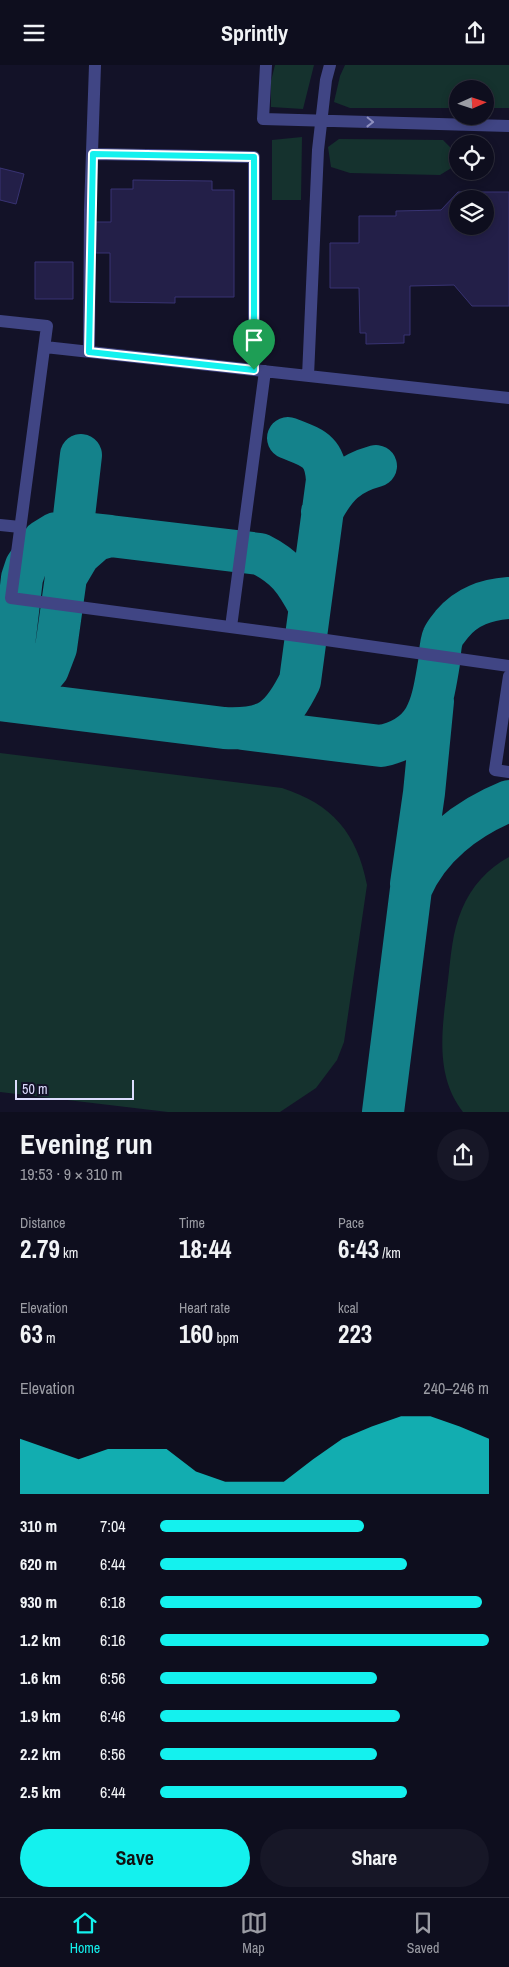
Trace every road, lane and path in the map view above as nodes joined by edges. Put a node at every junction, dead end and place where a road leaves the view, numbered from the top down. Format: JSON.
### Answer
{"nodes":[{"id":1,"x":95,"y":65,"type":"edge"},
{"id":2,"x":266,"y":65,"type":"edge"},
{"id":3,"x":330,"y":65,"type":"edge"},
{"id":4,"x":321,"y":121,"type":"junction"},
{"id":5,"x":509,"y":126,"type":"edge"},
{"id":6,"x":93,"y":154,"type":"junction"},
{"id":7,"x":0,"y":321,"type":"edge"},
{"id":8,"x":45,"y":347,"type":"junction"},
{"id":9,"x":89,"y":352,"type":"junction"},
{"id":10,"x":260,"y":371,"type":"junction"},
{"id":11,"x":308,"y":376,"type":"junction"},
{"id":12,"x":509,"y":398,"type":"edge"},
{"id":13,"x":0,"y":525,"type":"edge"},
{"id":14,"x":20,"y":527,"type":"junction"},
{"id":15,"x":231,"y":627,"type":"junction"},
{"id":16,"x":509,"y":666,"type":"edge"},
{"id":17,"x":509,"y":676,"type":"edge"},
{"id":18,"x":509,"y":772,"type":"edge"}],
"edges":[{"from":1,"to":6,"type":"street"},
{"from":2,"to":4,"type":"street"},
{"from":3,"to":4,"type":"street"},
{"from":4,"to":5,"type":"street","one_way":true},
{"from":4,"to":11,"type":"street"},
{"from":6,"to":9,"type":"street"},
{"from":6,"to":10,"type":"street"},
{"from":7,"to":8,"type":"street"},
{"from":8,"to":9,"type":"street"},
{"from":8,"to":14,"type":"street"},
{"from":9,"to":10,"type":"street"},
{"from":10,"to":11,"type":"street"},
{"from":10,"to":15,"type":"street"},
{"from":11,"to":12,"type":"street"},
{"from":13,"to":14,"type":"street"},
{"from":14,"to":15,"type":"street"},
{"from":15,"to":16,"type":"street"},
{"from":17,"to":18,"type":"street"}]}
